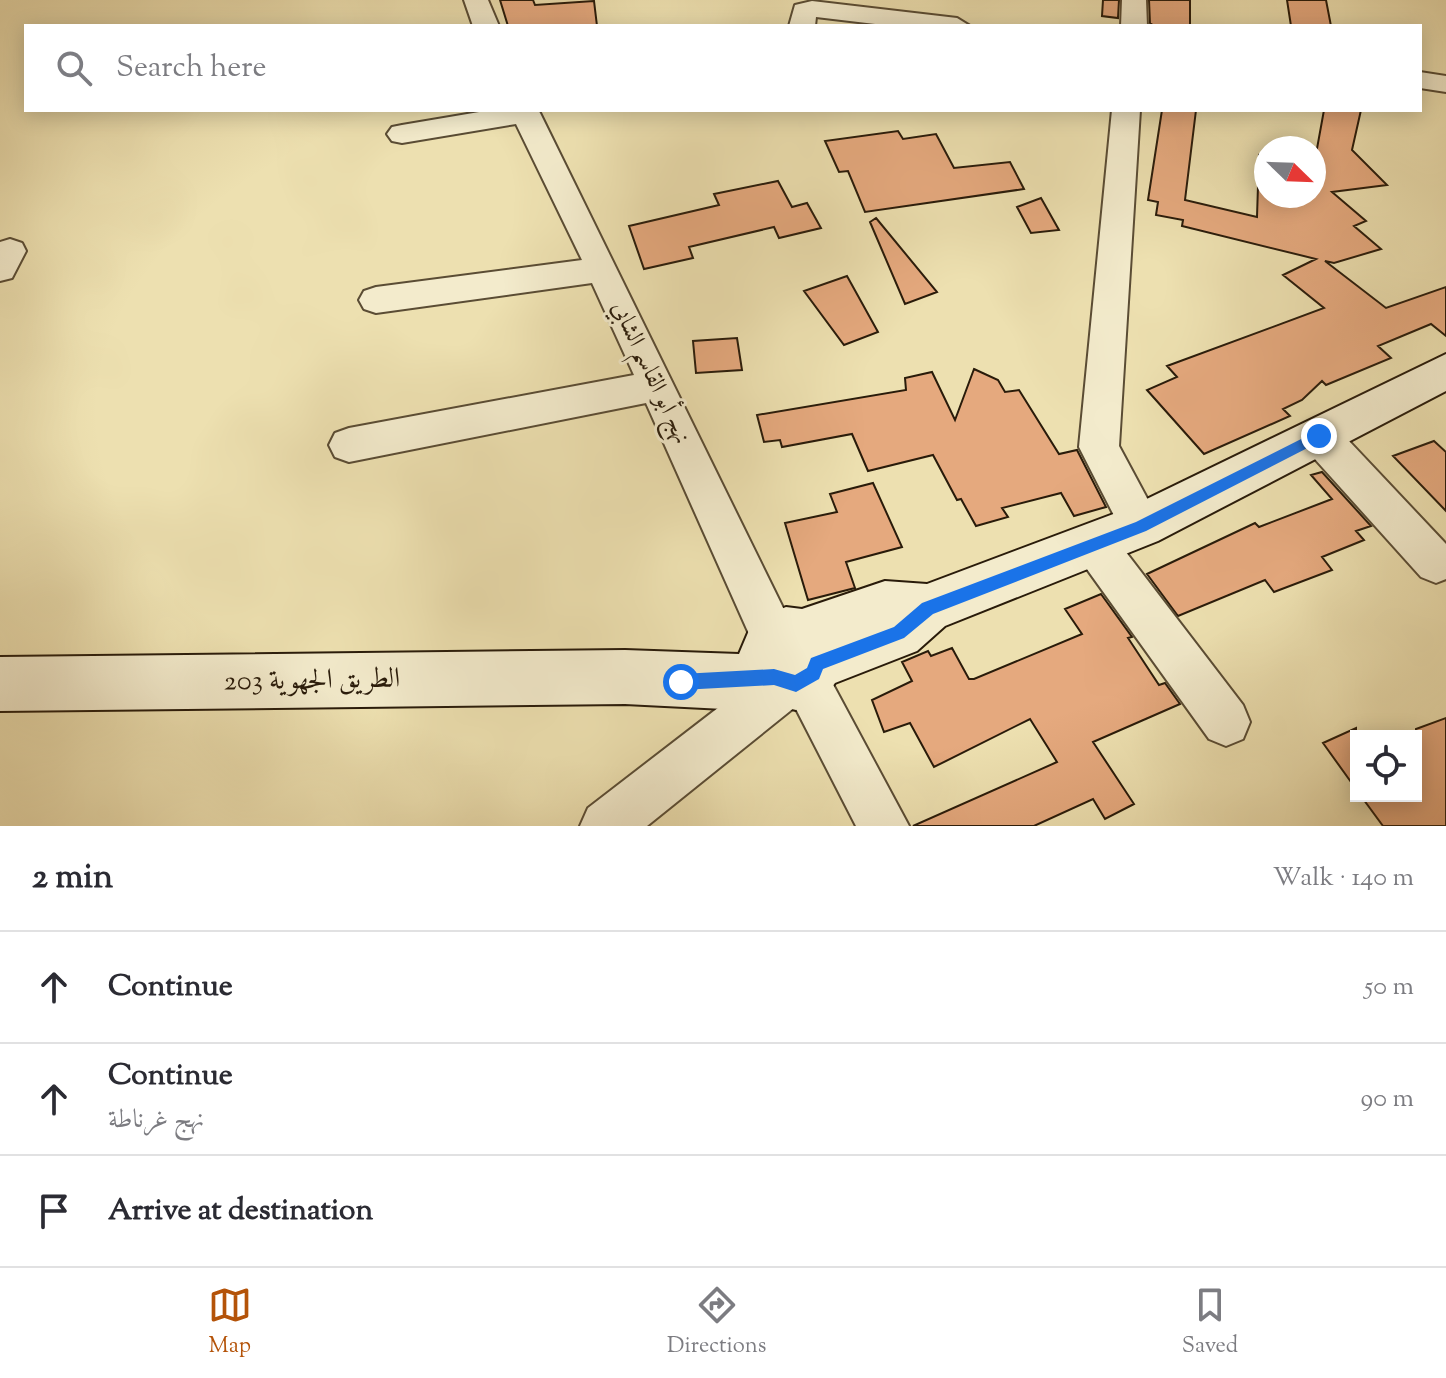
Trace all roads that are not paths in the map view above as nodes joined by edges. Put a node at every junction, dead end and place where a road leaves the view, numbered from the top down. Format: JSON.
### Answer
{"nodes":[{"id":1,"x":476,"y":0,"type":"edge"},
{"id":2,"x":1134,"y":0,"type":"edge"},
{"id":3,"x":485,"y":24,"type":"edge"},
{"id":4,"x":802,"y":24,"type":"edge"},
{"id":5,"x":940,"y":24,"type":"edge"},
{"id":6,"x":1134,"y":24,"type":"edge"},
{"id":7,"x":1422,"y":80,"type":"edge"},
{"id":8,"x":1446,"y":84,"type":"edge"},
{"id":9,"x":525,"y":112,"type":"edge"},
{"id":10,"x":1126,"y":112,"type":"edge"},
{"id":11,"x":402,"y":134,"type":"dead end"},
{"id":12,"x":603,"y":269,"type":"junction"},
{"id":13,"x":376,"y":300,"type":"dead end"},
{"id":14,"x":1446,"y":371,"type":"edge"},
{"id":15,"x":656,"y":386,"type":"junction"},
{"id":16,"x":1319,"y":436,"type":"junction"},
{"id":17,"x":349,"y":445,"type":"dead end"},
{"id":18,"x":1141,"y":526,"type":"junction"},
{"id":19,"x":1094,"y":544,"type":"junction"},
{"id":20,"x":1436,"y":563,"type":"dead end"},
{"id":21,"x":789,"y":660,"type":"junction"},
{"id":22,"x":0,"y":684,"type":"edge"},
{"id":23,"x":1226,"y":722,"type":"dead end"},
{"id":24,"x":606,"y":826,"type":"edge"},
{"id":25,"x":883,"y":826,"type":"edge"}],
"edges":[{"from":1,"to":3,"type":"street"},
{"from":2,"to":6,"type":"street"},
{"from":4,"to":5,"type":"street"},
{"from":7,"to":8,"type":"street"},
{"from":9,"to":11,"type":"street"},
{"from":9,"to":12,"type":"street","name":"نهج أبو القاسم الشابي"},
{"from":10,"to":18,"type":"street"},
{"from":12,"to":13,"type":"street"},
{"from":12,"to":15,"type":"street","name":"نهج أبو القاسم الشابي"},
{"from":14,"to":16,"type":"main road","name":"الطريق الجهوية 203"},
{"from":15,"to":17,"type":"street"},
{"from":15,"to":21,"type":"street","name":"نهج أبو القاسم الشابي"},
{"from":16,"to":18,"type":"main road","name":"الطريق الجهوية 203"},
{"from":16,"to":20,"type":"street"},
{"from":18,"to":19,"type":"main road","name":"الطريق الجهوية 203"},
{"from":19,"to":21,"type":"main road","name":"الطريق الجهوية 203"},
{"from":19,"to":23,"type":"street"},
{"from":21,"to":22,"type":"main road","name":"الطريق الجهوية 203"},
{"from":21,"to":24,"type":"street"},
{"from":21,"to":25,"type":"street","name":"نهج أبو القاسم الشابي"}]}
